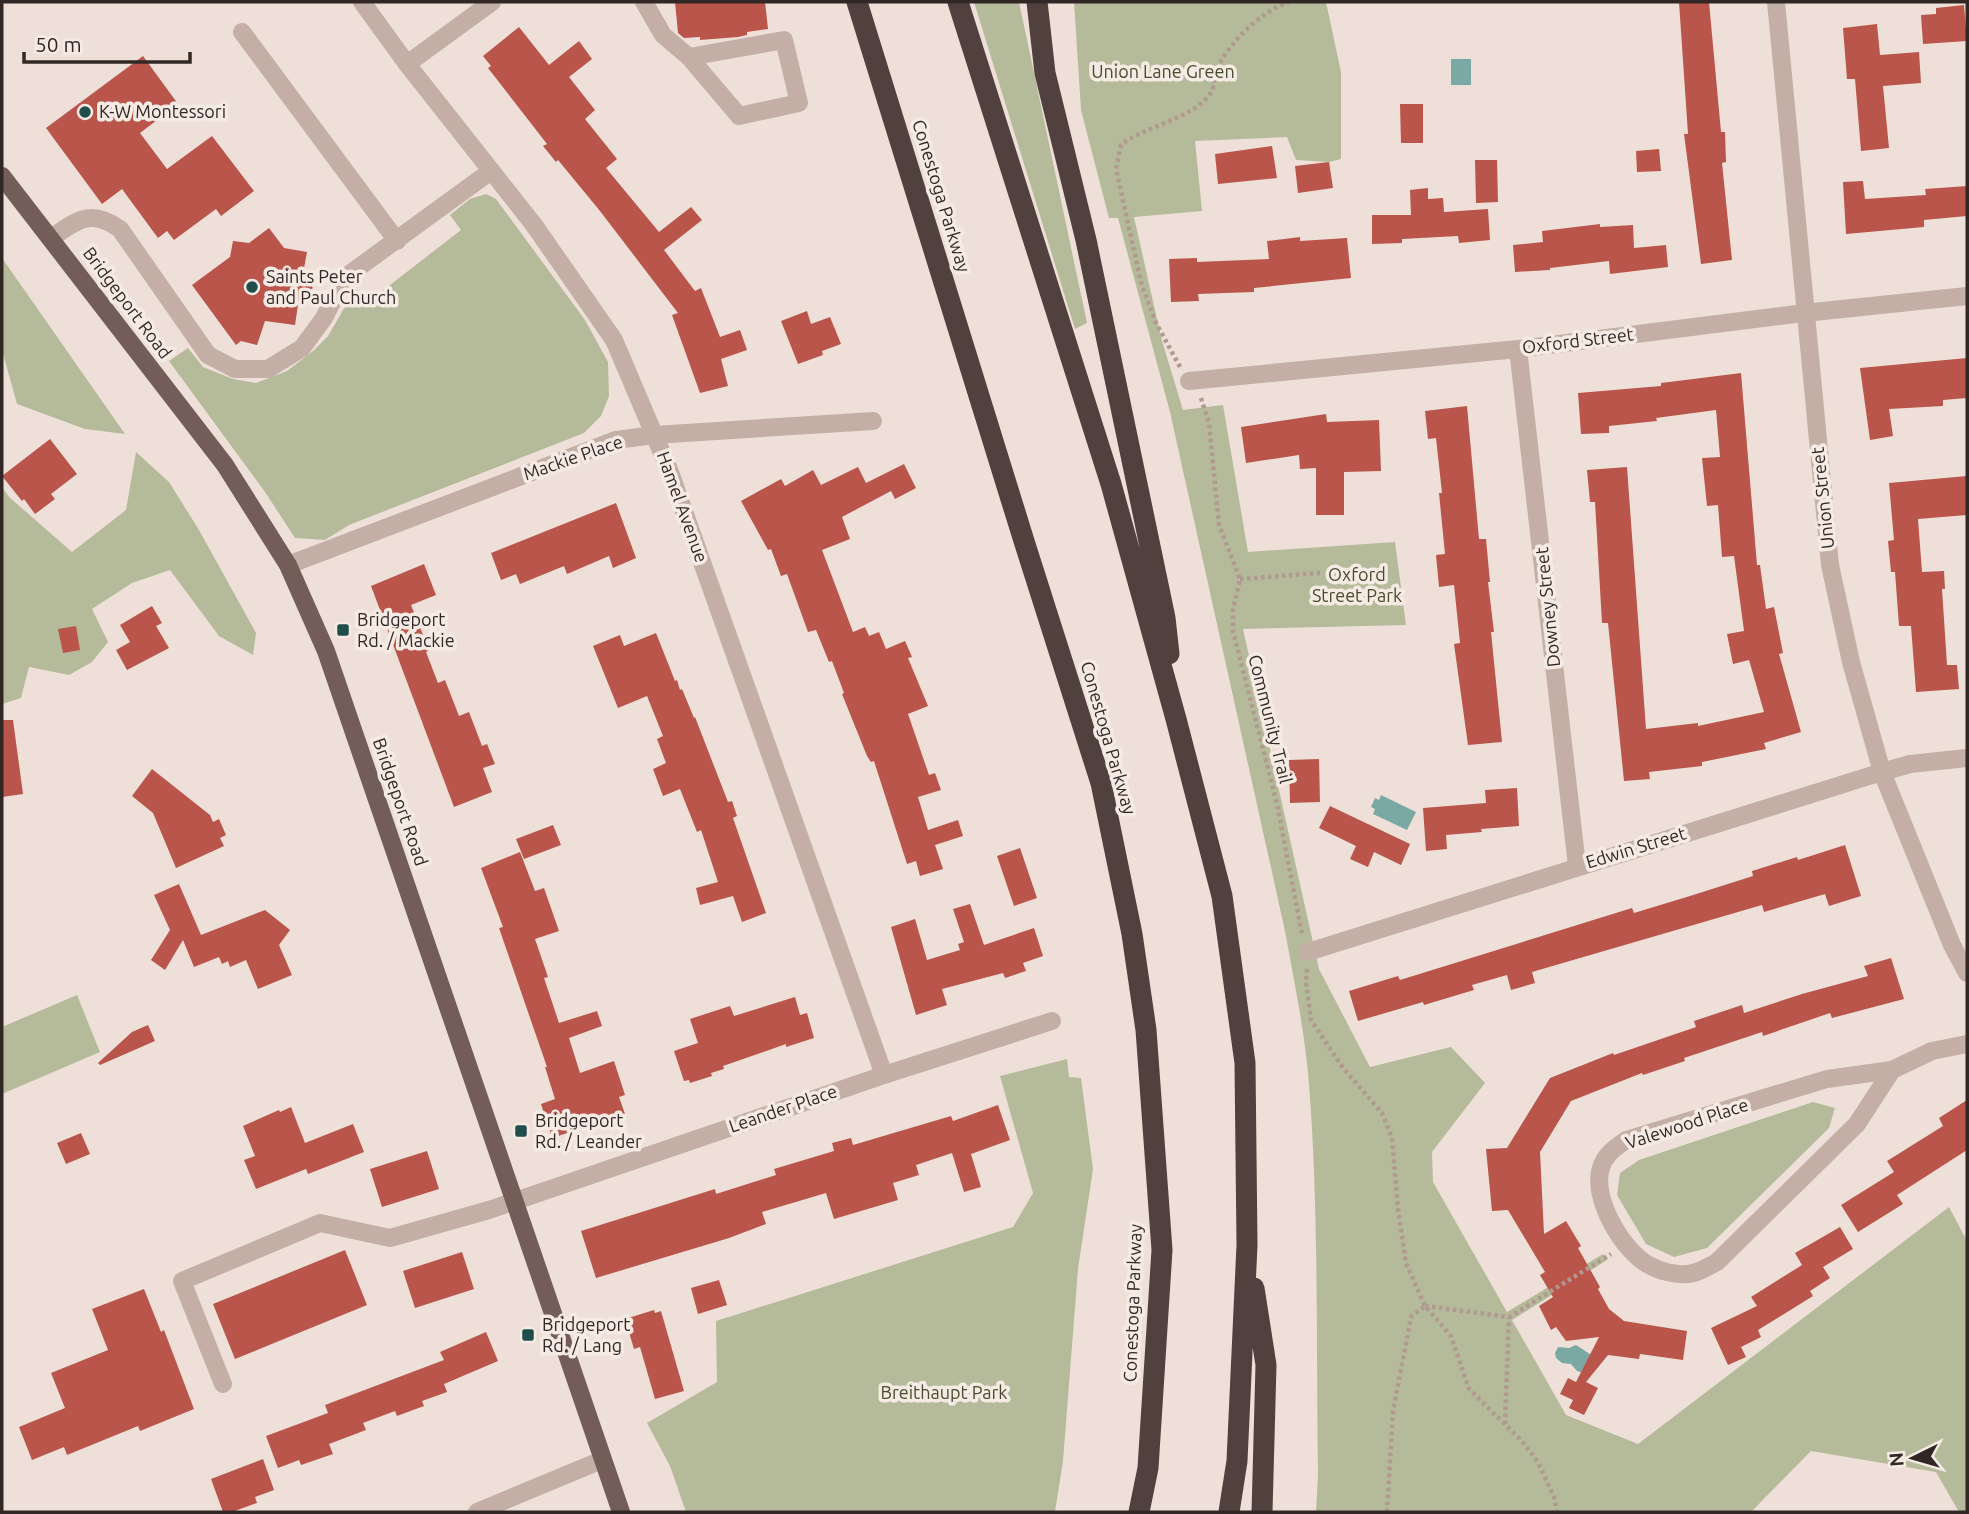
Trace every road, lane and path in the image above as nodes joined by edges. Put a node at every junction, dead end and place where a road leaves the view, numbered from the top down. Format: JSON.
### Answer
{"nodes":[{"id":1,"x":362,"y":2,"type":"edge"},
{"id":2,"x":492,"y":2,"type":"edge"},
{"id":3,"x":644,"y":2,"type":"edge"},
{"id":4,"x":857,"y":2,"type":"edge"},
{"id":5,"x":958,"y":2,"type":"edge"},
{"id":6,"x":1037,"y":2,"type":"edge"},
{"id":7,"x":1289,"y":2,"type":"edge"},
{"id":8,"x":1776,"y":2,"type":"edge"},
{"id":9,"x":242,"y":32,"type":"dead end"},
{"id":10,"x":689,"y":57,"type":"junction"},
{"id":11,"x":407,"y":64,"type":"junction"},
{"id":12,"x":491,"y":171,"type":"junction"},
{"id":13,"x":2,"y":176,"type":"edge"},
{"id":14,"x":51,"y":238,"type":"junction"},
{"id":15,"x":397,"y":241,"type":"junction"},
{"id":16,"x":1967,"y":296,"type":"edge"},
{"id":17,"x":1804,"y":313,"type":"junction"},
{"id":18,"x":1518,"y":349,"type":"junction"},
{"id":19,"x":1189,"y":381,"type":"junction"},
{"id":20,"x":873,"y":421,"type":"dead end"},
{"id":21,"x":654,"y":435,"type":"junction"},
{"id":22,"x":288,"y":565,"type":"junction"},
{"id":23,"x":1320,"y":573,"type":"dead end"},
{"id":24,"x":1240,"y":579,"type":"junction"},
{"id":25,"x":1176,"y":719,"type":"junction"},
{"id":26,"x":1967,"y":758,"type":"edge"},
{"id":27,"x":1882,"y":772,"type":"junction"},
{"id":28,"x":1577,"y":866,"type":"junction"},
{"id":29,"x":1308,"y":952,"type":"junction"},
{"id":30,"x":1967,"y":973,"type":"edge"},
{"id":31,"x":1052,"y":1021,"type":"dead end"},
{"id":32,"x":1967,"y":1044,"type":"edge"},
{"id":33,"x":1892,"y":1070,"type":"junction"},
{"id":34,"x":884,"y":1074,"type":"junction"},
{"id":35,"x":514,"y":1199,"type":"junction"},
{"id":36,"x":1626,"y":1244,"type":"junction"},
{"id":37,"x":1247,"y":1245,"type":"junction"},
{"id":38,"x":1425,"y":1306,"type":"junction"},
{"id":39,"x":1509,"y":1317,"type":"junction"},
{"id":40,"x":223,"y":1384,"type":"dead end"},
{"id":41,"x":1505,"y":1424,"type":"junction"},
{"id":42,"x":602,"y":1460,"type":"junction"},
{"id":43,"x":477,"y":1512,"type":"edge"},
{"id":44,"x":621,"y":1512,"type":"edge"},
{"id":45,"x":1139,"y":1512,"type":"edge"},
{"id":46,"x":1229,"y":1512,"type":"edge"},
{"id":47,"x":1262,"y":1512,"type":"edge"},
{"id":48,"x":1387,"y":1512,"type":"edge"},
{"id":49,"x":1557,"y":1512,"type":"edge"}],
"edges":[{"from":1,"to":11,"type":"street","name":"Hamel Avenue"},
{"from":2,"to":11,"type":"street"},
{"from":3,"to":10,"type":"street"},
{"from":4,"to":45,"type":"highway","name":"Conestoga Parkway"},
{"from":5,"to":25,"type":"highway"},
{"from":6,"to":25,"type":"highway"},
{"from":7,"to":19,"type":"path"},
{"from":8,"to":17,"type":"street","name":"Union Street"},
{"from":9,"to":15,"type":"street"},
{"from":10,"to":10,"type":"street"},
{"from":11,"to":12,"type":"street","name":"Hamel Avenue"},
{"from":12,"to":15,"type":"street"},
{"from":12,"to":21,"type":"street","name":"Hamel Avenue"},
{"from":13,"to":14,"type":"main road","name":"Bridgeport Road"},
{"from":14,"to":15,"type":"street"},
{"from":14,"to":22,"type":"main road","name":"Bridgeport Road"},
{"from":16,"to":17,"type":"street","name":"Oxford Street"},
{"from":17,"to":18,"type":"street","name":"Oxford Street"},
{"from":17,"to":27,"type":"street","name":"Union Street"},
{"from":18,"to":19,"type":"street","name":"Oxford Street"},
{"from":18,"to":28,"type":"street","name":"Downey Street"},
{"from":19,"to":24,"type":"path"},
{"from":20,"to":21,"type":"street","name":"Mackie Place"},
{"from":21,"to":22,"type":"street","name":"Mackie Place"},
{"from":21,"to":34,"type":"street","name":"Hamel Avenue"},
{"from":22,"to":35,"type":"main road","name":"Bridgeport Road"},
{"from":23,"to":24,"type":"path"},
{"from":24,"to":29,"type":"path","name":"Community Trail"},
{"from":25,"to":37,"type":"highway"},
{"from":26,"to":27,"type":"street","name":"Edwin Street"},
{"from":27,"to":28,"type":"street","name":"Edwin Street"},
{"from":27,"to":30,"type":"street","name":"Union Street"},
{"from":28,"to":29,"type":"street","name":"Edwin Street"},
{"from":29,"to":38,"type":"path","name":"Community Trail"},
{"from":31,"to":34,"type":"street","name":"Leander Place"},
{"from":32,"to":33,"type":"street","name":"Valewood Place"},
{"from":33,"to":36,"type":"street","name":"Valewood Place"},
{"from":33,"to":36,"type":"street","name":"Valewood Place"},
{"from":34,"to":35,"type":"street","name":"Leander Place"},
{"from":35,"to":40,"type":"street","name":"Leander Place"},
{"from":35,"to":42,"type":"main road","name":"Bridgeport Road"},
{"from":36,"to":39,"type":"path"},
{"from":37,"to":46,"type":"highway"},
{"from":37,"to":47,"type":"highway"},
{"from":38,"to":39,"type":"path"},
{"from":38,"to":41,"type":"path","name":"Community Trail"},
{"from":38,"to":48,"type":"path"},
{"from":39,"to":41,"type":"path"},
{"from":41,"to":49,"type":"path","name":"Community Trail"},
{"from":42,"to":43,"type":"street"},
{"from":42,"to":44,"type":"main road","name":"Bridgeport Road"}]}
